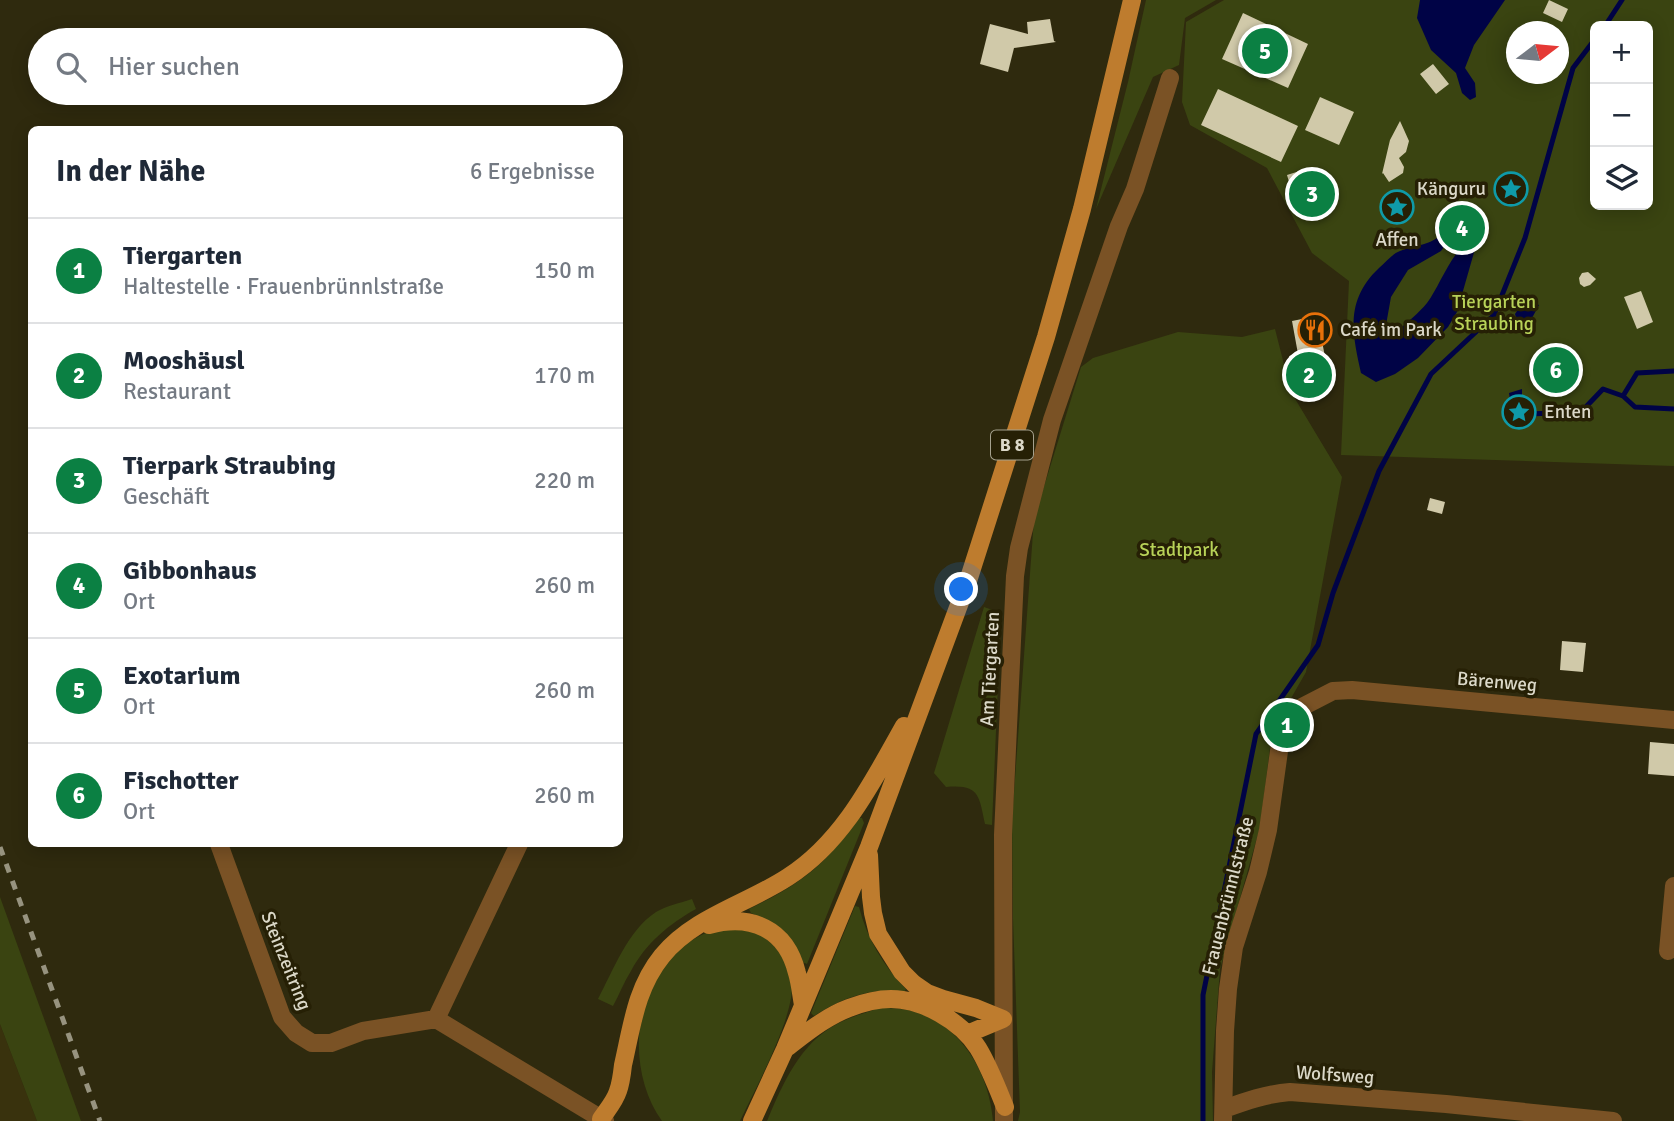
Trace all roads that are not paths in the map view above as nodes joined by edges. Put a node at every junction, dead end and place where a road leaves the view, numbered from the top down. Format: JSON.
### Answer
{"nodes":[{"id":1,"x":1132,"y":0,"type":"edge"},
{"id":2,"x":1170,"y":78,"type":"dead end"},
{"id":3,"x":931,"y":677,"type":"junction"},
{"id":4,"x":1317,"y":698,"type":"joint"},
{"id":5,"x":1674,"y":720,"type":"edge"},
{"id":6,"x":220,"y":847,"type":"edge"},
{"id":7,"x":518,"y":847,"type":"edge"},
{"id":8,"x":869,"y":847,"type":"junction"},
{"id":9,"x":1674,"y":886,"type":"edge"},
{"id":10,"x":695,"y":928,"type":"junction"},
{"id":11,"x":1668,"y":951,"type":"dead end"},
{"id":12,"x":803,"y":1005,"type":"junction"},
{"id":13,"x":436,"y":1018,"type":"junction"},
{"id":14,"x":1003,"y":1020,"type":"junction"},
{"id":15,"x":967,"y":1034,"type":"junction"},
{"id":16,"x":785,"y":1049,"type":"junction"},
{"id":17,"x":1446,"y":1112,"type":"edge"},
{"id":18,"x":1004,"y":1114,"type":"edge"},
{"id":19,"x":1223,"y":1115,"type":"edge"},
{"id":20,"x":603,"y":1120,"type":"edge"},
{"id":21,"x":752,"y":1121,"type":"edge"},
{"id":22,"x":1613,"y":1121,"type":"edge"}],
"edges":[{"from":1,"to":3,"type":"main road","number":"B 8"},
{"from":2,"to":14,"type":"street","name":"Am Tiergarten"},
{"from":3,"to":8,"type":"main road","number":"B 8"},
{"from":3,"to":10,"type":"main road"},
{"from":4,"to":5,"type":"street","name":"Bärenweg"},
{"from":4,"to":19,"type":"street","name":"Frauenbrünnlstraße"},
{"from":6,"to":13,"type":"street","name":"Steinzeitring"},
{"from":7,"to":13,"type":"street"},
{"from":8,"to":12,"type":"main road","number":"B 8"},
{"from":8,"to":14,"type":"main road"},
{"from":9,"to":11,"type":"street"},
{"from":10,"to":12,"type":"main road"},
{"from":10,"to":20,"type":"main road"},
{"from":12,"to":16,"type":"main road","number":"B 8"},
{"from":13,"to":20,"type":"street"},
{"from":14,"to":15,"type":"main road"},
{"from":14,"to":18,"type":"street","name":"Am Tiergarten"},
{"from":15,"to":16,"type":"main road"},
{"from":15,"to":18,"type":"main road"},
{"from":16,"to":21,"type":"main road","number":"B 8"},
{"from":17,"to":19,"type":"street","name":"Wolfsweg"},
{"from":17,"to":22,"type":"street","name":"Wolfsweg"}]}
